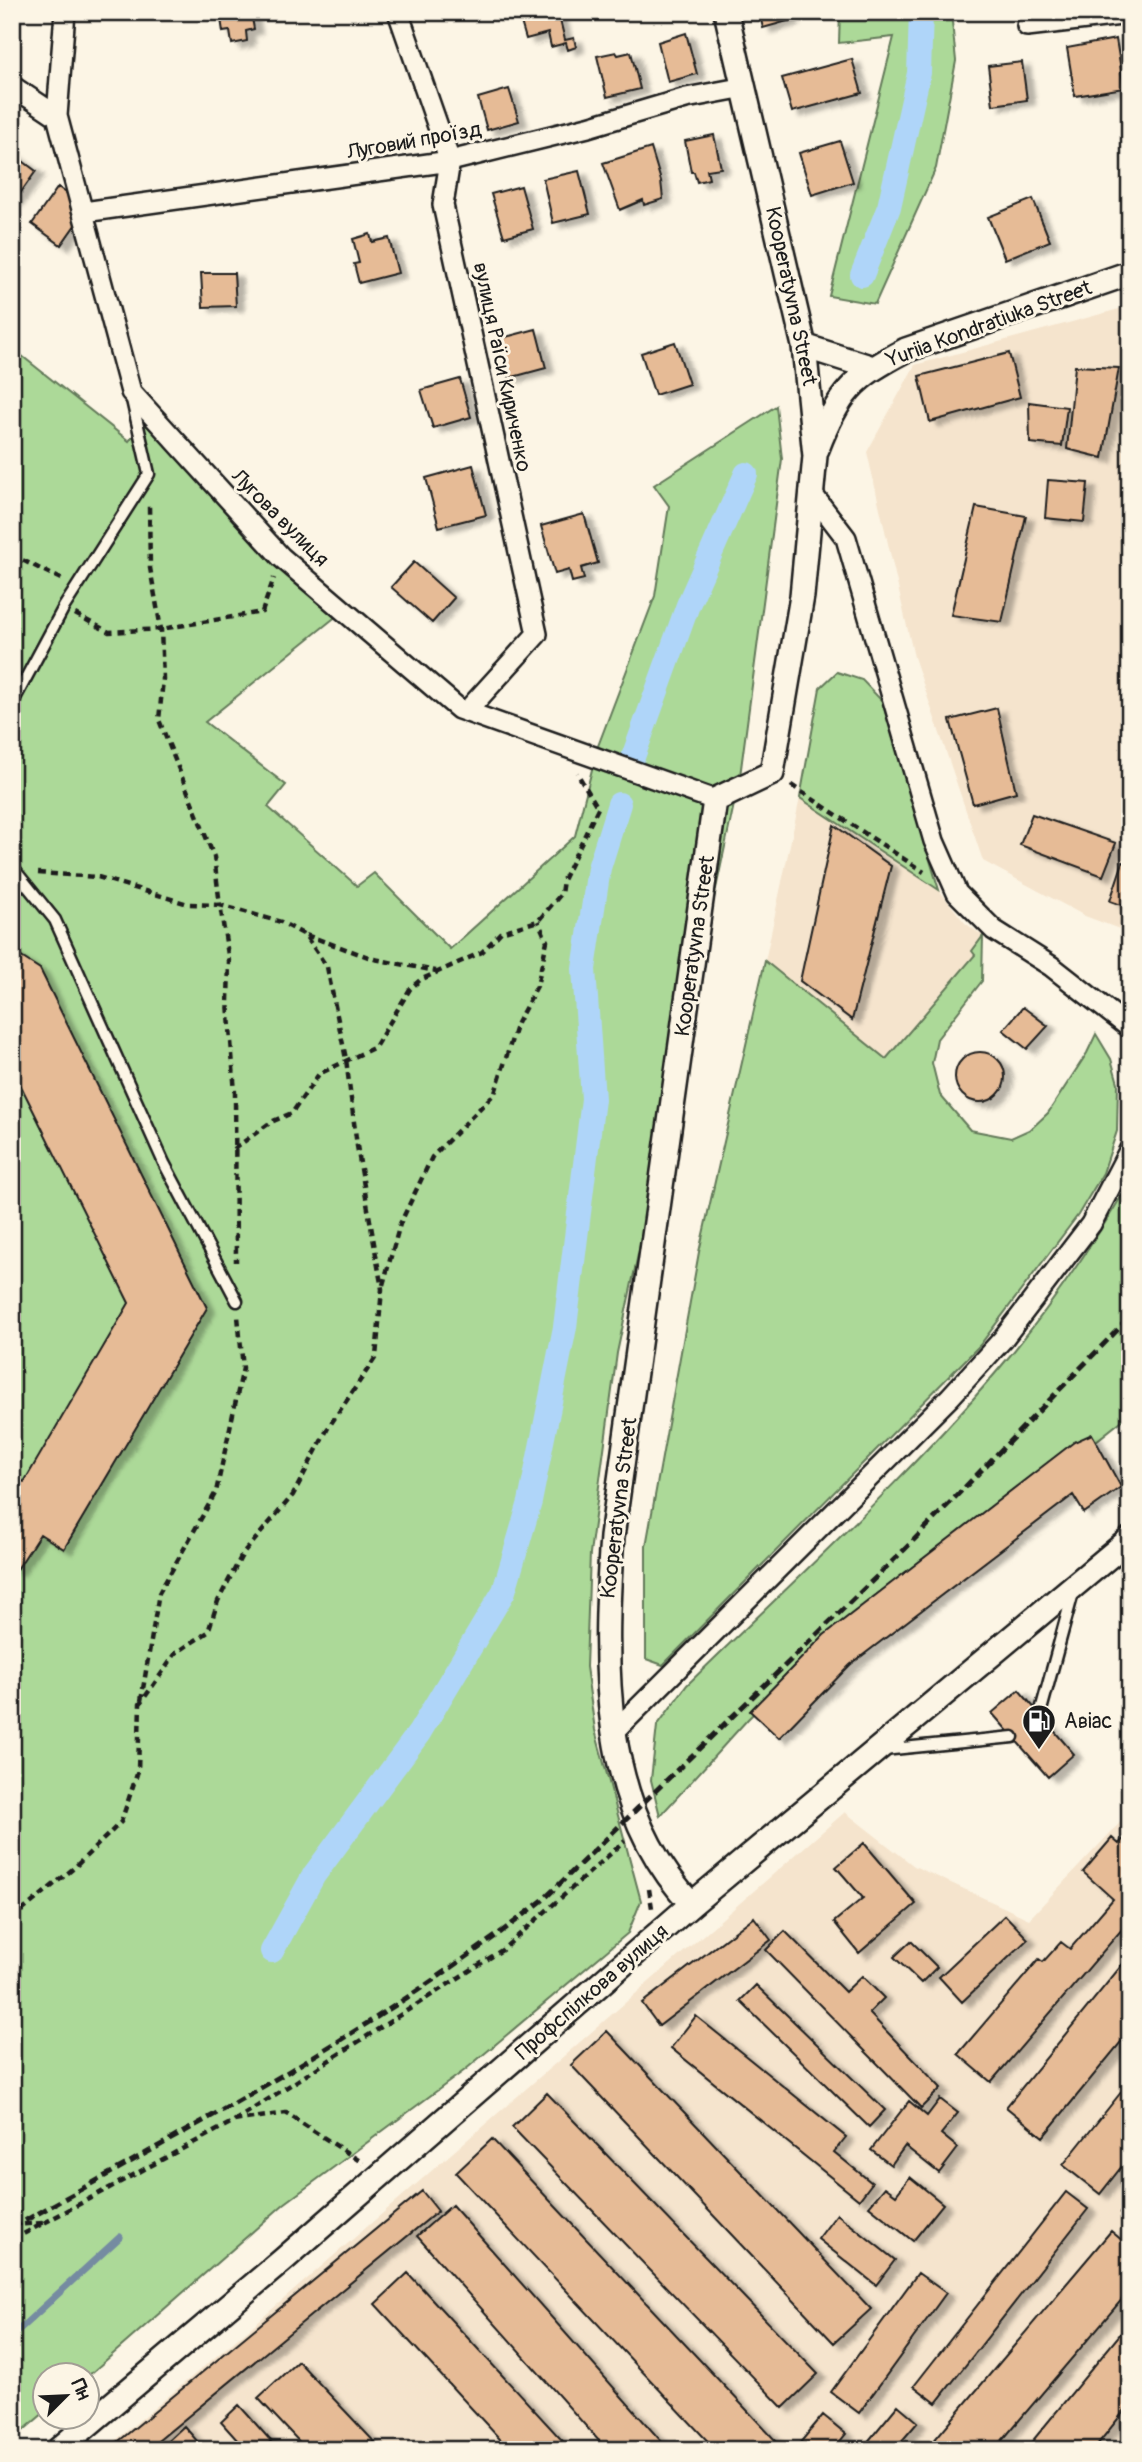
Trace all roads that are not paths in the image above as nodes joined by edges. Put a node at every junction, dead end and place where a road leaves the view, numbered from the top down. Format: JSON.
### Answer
{"nodes":[{"id":1,"x":65,"y":12,"type":"edge"},
{"id":2,"x":398,"y":12,"type":"edge"},
{"id":3,"x":726,"y":12,"type":"edge"},
{"id":4,"x":1130,"y":14,"type":"edge"},
{"id":5,"x":1027,"y":26,"type":"dead end"},
{"id":6,"x":12,"y":86,"type":"edge"},
{"id":7,"x":746,"y":87,"type":"junction"},
{"id":8,"x":57,"y":116,"type":"junction"},
{"id":9,"x":450,"y":161,"type":"junction"},
{"id":10,"x":84,"y":212,"type":"junction"},
{"id":11,"x":1130,"y":273,"type":"edge"},
{"id":12,"x":804,"y":346,"type":"junction"},
{"id":13,"x":873,"y":368,"type":"junction"},
{"id":14,"x":131,"y":393,"type":"junction"},
{"id":15,"x":815,"y":456,"type":"junction"},
{"id":16,"x":813,"y":495,"type":"junction"},
{"id":17,"x":12,"y":704,"type":"edge"},
{"id":18,"x":467,"y":711,"type":"junction"},
{"id":19,"x":715,"y":800,"type":"junction"},
{"id":20,"x":14,"y":870,"type":"edge"},
{"id":21,"x":1130,"y":1028,"type":"edge"},
{"id":22,"x":1130,"y":1149,"type":"edge"},
{"id":23,"x":237,"y":1301,"type":"road end"},
{"id":24,"x":1130,"y":1539,"type":"edge"},
{"id":25,"x":1075,"y":1586,"type":"junction"},
{"id":26,"x":1040,"y":1714,"type":"dead end"},
{"id":27,"x":614,"y":1732,"type":"junction"},
{"id":28,"x":1013,"y":1737,"type":"dead end"},
{"id":29,"x":876,"y":1751,"type":"junction"},
{"id":30,"x":692,"y":1904,"type":"junction"},
{"id":31,"x":58,"y":2450,"type":"edge"}],
"edges":[{"from":1,"to":8,"type":"street"},
{"from":2,"to":9,"type":"street","name":"вулиця Раїси Кириченко"},
{"from":3,"to":7,"type":"street","name":"Kooperatyvna Street"},
{"from":4,"to":5,"type":"street"},
{"from":6,"to":8,"type":"street"},
{"from":7,"to":9,"type":"street","name":"Луговий проїзд"},
{"from":7,"to":12,"type":"street","name":"Kooperatyvna Street"},
{"from":8,"to":10,"type":"street","name":"Лугова вулиця"},
{"from":9,"to":10,"type":"street","name":"Луговий проїзд"},
{"from":9,"to":18,"type":"street","name":"вулиця Раїси Кириченко"},
{"from":10,"to":14,"type":"street","name":"Лугова вулиця"},
{"from":11,"to":13,"type":"street","name":"Yuriia Kondratiuka Street"},
{"from":12,"to":13,"type":"street"},
{"from":12,"to":15,"type":"street","name":"Kooperatyvna Street"},
{"from":13,"to":15,"type":"street","name":"Yuriia Kondratiuka Street"},
{"from":14,"to":17,"type":"lane"},
{"from":14,"to":18,"type":"street","name":"Лугова вулиця"},
{"from":15,"to":16,"type":"street","name":"Kooperatyvna Street"},
{"from":16,"to":19,"type":"street","name":"Kooperatyvna Street"},
{"from":16,"to":21,"type":"street"},
{"from":18,"to":19,"type":"street","name":"Лугова вулиця"},
{"from":19,"to":27,"type":"street","name":"Kooperatyvna Street"},
{"from":20,"to":23,"type":"lane"},
{"from":22,"to":27,"type":"street"},
{"from":24,"to":25,"type":"street","name":"Профспілкова вулиця"},
{"from":25,"to":26,"type":"lane"},
{"from":25,"to":29,"type":"street","name":"Профспілкова вулиця"},
{"from":27,"to":30,"type":"street","name":"Kooperatyvna Street"},
{"from":28,"to":29,"type":"lane"},
{"from":29,"to":30,"type":"street","name":"Профспілкова вулиця"},
{"from":30,"to":31,"type":"street","name":"Профспілкова вулиця"}]}
